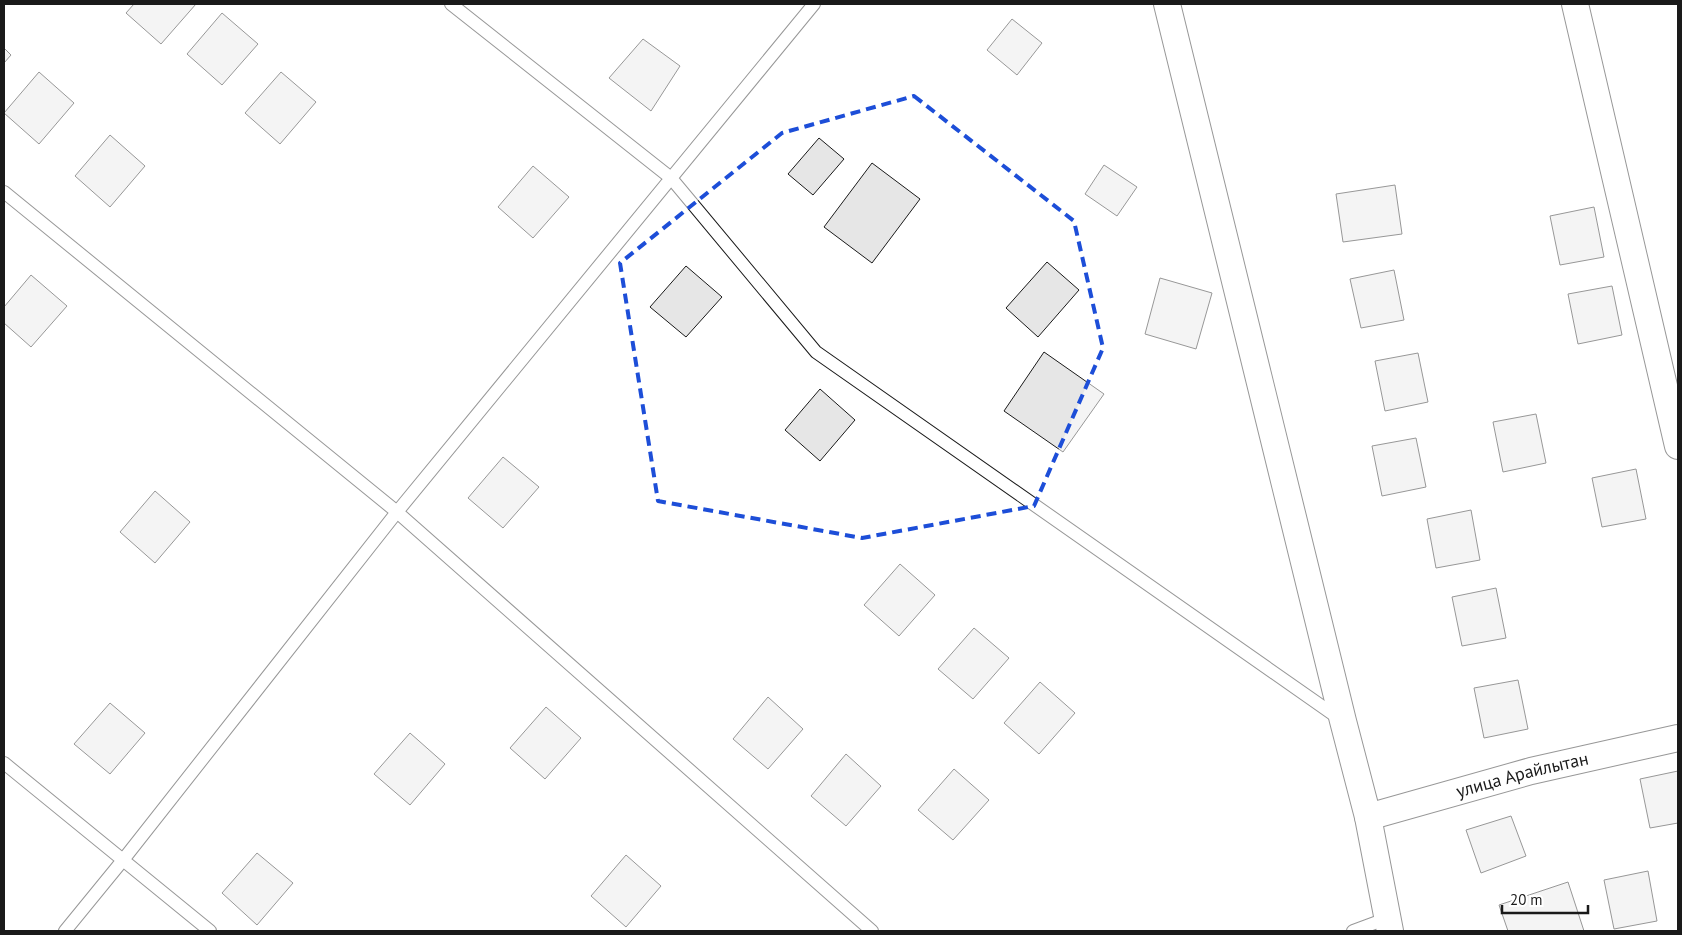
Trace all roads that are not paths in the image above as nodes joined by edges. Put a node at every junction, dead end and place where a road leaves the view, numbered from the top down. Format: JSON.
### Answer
{"nodes":[{"id":1,"x":451,"y":4,"type":"edge"},
{"id":2,"x":814,"y":4,"type":"edge"},
{"id":3,"x":1167,"y":4,"type":"edge"},
{"id":4,"x":1575,"y":4,"type":"edge"},
{"id":5,"x":671,"y":178,"type":"junction"},
{"id":6,"x":4,"y":192,"type":"edge"},
{"id":7,"x":1678,"y":446,"type":"edge"},
{"id":8,"x":397,"y":512,"type":"junction"},
{"id":9,"x":1343,"y":721,"type":"junction"},
{"id":10,"x":1678,"y":738,"type":"edge"},
{"id":11,"x":4,"y":763,"type":"edge"},
{"id":12,"x":1368,"y":817,"type":"junction"},
{"id":13,"x":123,"y":860,"type":"junction"},
{"id":14,"x":1389,"y":925,"type":"edge"},
{"id":15,"x":65,"y":931,"type":"edge"},
{"id":16,"x":210,"y":931,"type":"edge"},
{"id":17,"x":872,"y":931,"type":"edge"},
{"id":18,"x":1353,"y":931,"type":"edge"}],
"edges":[{"from":1,"to":5,"type":"lane"},
{"from":2,"to":5,"type":"lane"},
{"from":3,"to":9,"type":"street"},
{"from":4,"to":7,"type":"street"},
{"from":5,"to":8,"type":"lane"},
{"from":5,"to":9,"type":"lane"},
{"from":6,"to":8,"type":"lane"},
{"from":8,"to":13,"type":"lane"},
{"from":8,"to":17,"type":"lane"},
{"from":9,"to":12,"type":"street"},
{"from":10,"to":12,"type":"street","name":"улица Арайлытан"},
{"from":11,"to":13,"type":"lane"},
{"from":12,"to":14,"type":"street"},
{"from":13,"to":15,"type":"lane"},
{"from":13,"to":16,"type":"lane"},
{"from":14,"to":18,"type":"lane"}]}
